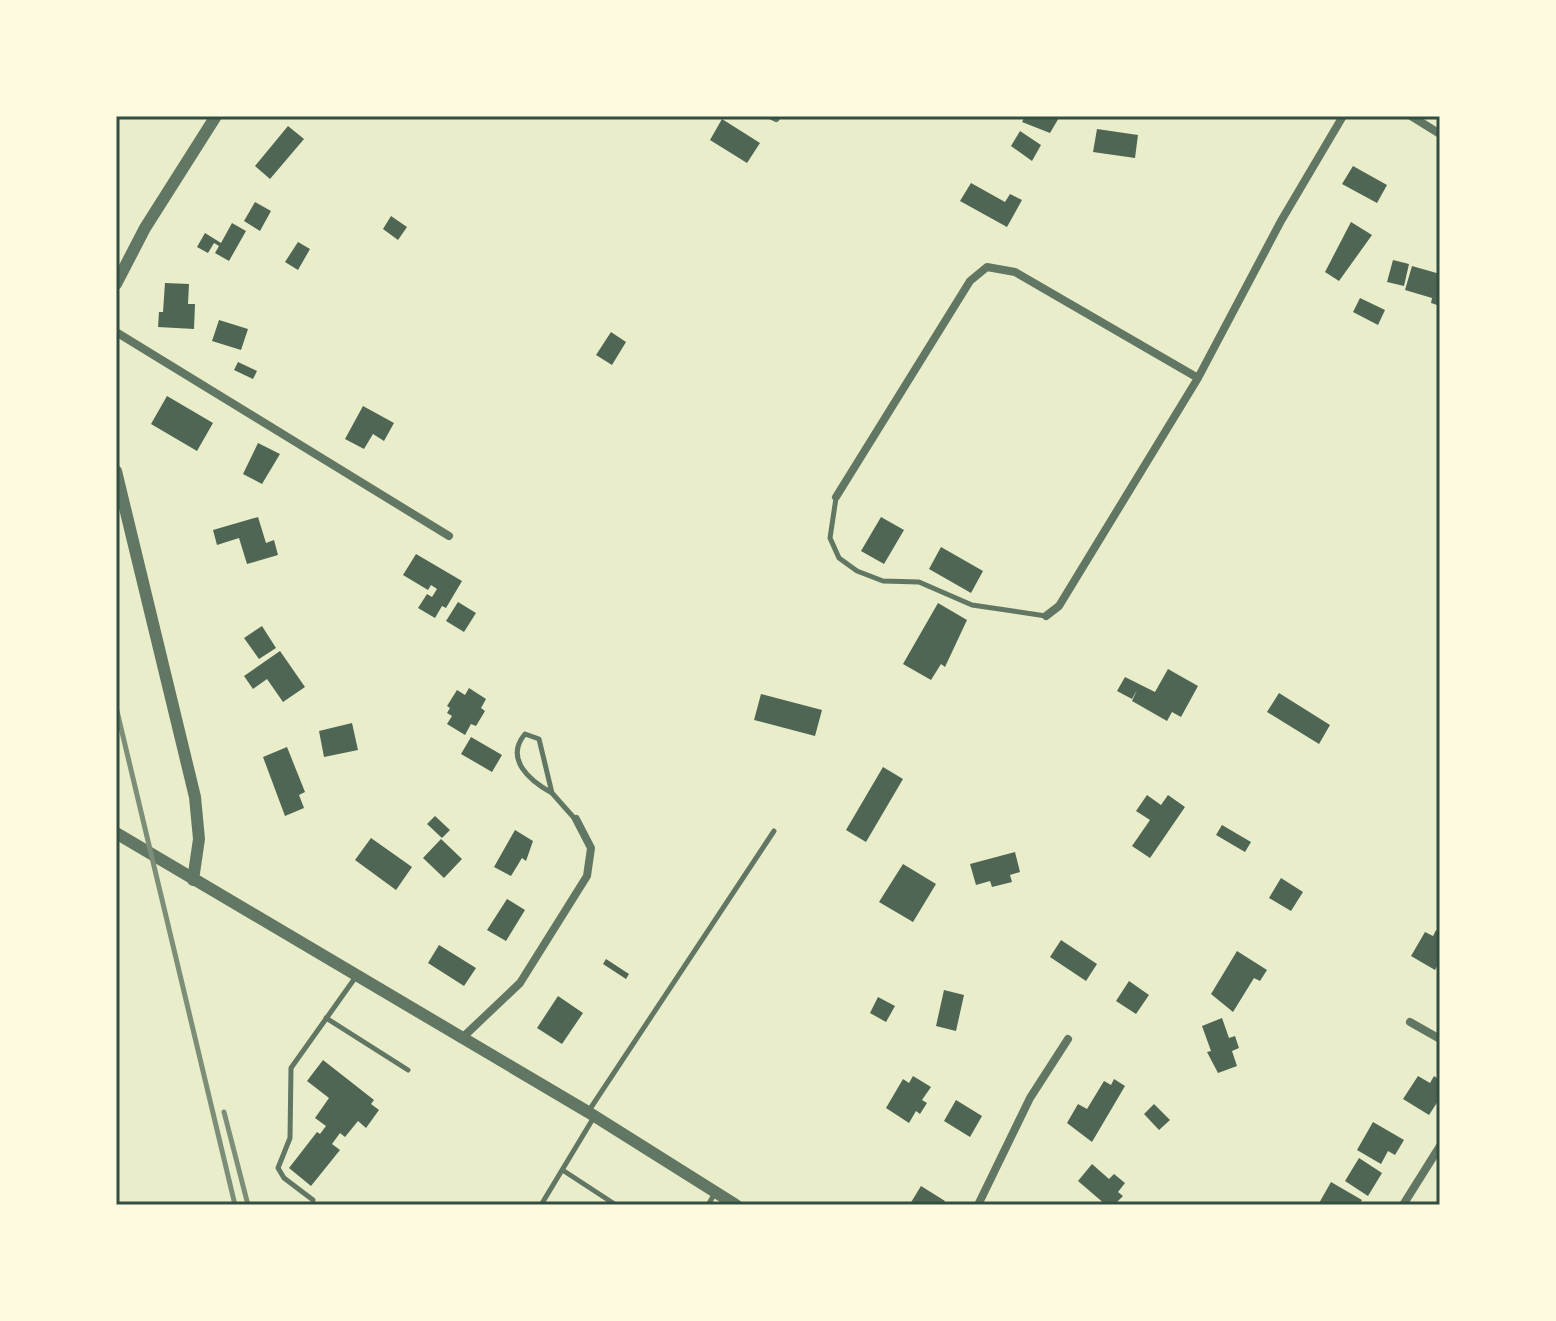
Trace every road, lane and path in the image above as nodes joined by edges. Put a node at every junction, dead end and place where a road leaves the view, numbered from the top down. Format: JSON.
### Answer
{"nodes":[{"id":1,"x":216,"y":116,"type":"edge"},
{"id":2,"x":1343,"y":116,"type":"edge"},
{"id":3,"x":1411,"y":116,"type":"edge"},
{"id":4,"x":1440,"y":134,"type":"edge"},
{"id":5,"x":116,"y":284,"type":"edge"},
{"id":6,"x":116,"y":332,"type":"edge"},
{"id":7,"x":1198,"y":378,"type":"junction"},
{"id":8,"x":116,"y":471,"type":"edge"},
{"id":9,"x":836,"y":497,"type":"joint"},
{"id":10,"x":449,"y":536,"type":"dead end"},
{"id":11,"x":1046,"y":616,"type":"joint"},
{"id":12,"x":552,"y":793,"type":"junction"},
{"id":13,"x":576,"y":819,"type":"joint"},
{"id":14,"x":774,"y":831,"type":"dead end"},
{"id":15,"x":116,"y":833,"type":"edge"},
{"id":16,"x":193,"y":880,"type":"junction"},
{"id":17,"x":355,"y":977,"type":"junction"},
{"id":18,"x":326,"y":1018,"type":"junction"},
{"id":19,"x":1410,"y":1022,"type":"dead end"},
{"id":20,"x":461,"y":1039,"type":"junction"},
{"id":21,"x":1068,"y":1039,"type":"dead end"},
{"id":22,"x":1440,"y":1039,"type":"edge"},
{"id":23,"x":408,"y":1070,"type":"dead end"},
{"id":24,"x":591,"y":1114,"type":"junction"},
{"id":25,"x":1440,"y":1146,"type":"edge"},
{"id":26,"x":564,"y":1171,"type":"junction"},
{"id":27,"x":716,"y":1192,"type":"junction"},
{"id":28,"x":313,"y":1200,"type":"dead end"},
{"id":29,"x":541,"y":1205,"type":"edge"},
{"id":30,"x":616,"y":1205,"type":"edge"},
{"id":31,"x":708,"y":1205,"type":"edge"},
{"id":32,"x":736,"y":1205,"type":"edge"},
{"id":33,"x":978,"y":1205,"type":"edge"},
{"id":34,"x":1403,"y":1205,"type":"edge"}],
"edges":[{"from":1,"to":5,"type":"street"},
{"from":2,"to":7,"type":"street"},
{"from":3,"to":4,"type":"street"},
{"from":6,"to":10,"type":"street"},
{"from":7,"to":9,"type":"street"},
{"from":7,"to":11,"type":"street"},
{"from":8,"to":16,"type":"street"},
{"from":9,"to":11,"type":"lane"},
{"from":12,"to":12,"type":"lane"},
{"from":12,"to":13,"type":"lane"},
{"from":13,"to":20,"type":"street"},
{"from":14,"to":24,"type":"lane"},
{"from":15,"to":16,"type":"street"},
{"from":16,"to":17,"type":"street"},
{"from":17,"to":18,"type":"lane"},
{"from":17,"to":20,"type":"street"},
{"from":18,"to":23,"type":"lane"},
{"from":18,"to":28,"type":"lane"},
{"from":19,"to":22,"type":"street"},
{"from":20,"to":24,"type":"street"},
{"from":21,"to":33,"type":"street"},
{"from":24,"to":26,"type":"lane"},
{"from":24,"to":27,"type":"street"},
{"from":25,"to":34,"type":"street"},
{"from":26,"to":29,"type":"lane"},
{"from":26,"to":30,"type":"lane"},
{"from":27,"to":31,"type":"lane"},
{"from":27,"to":32,"type":"street"}]}
